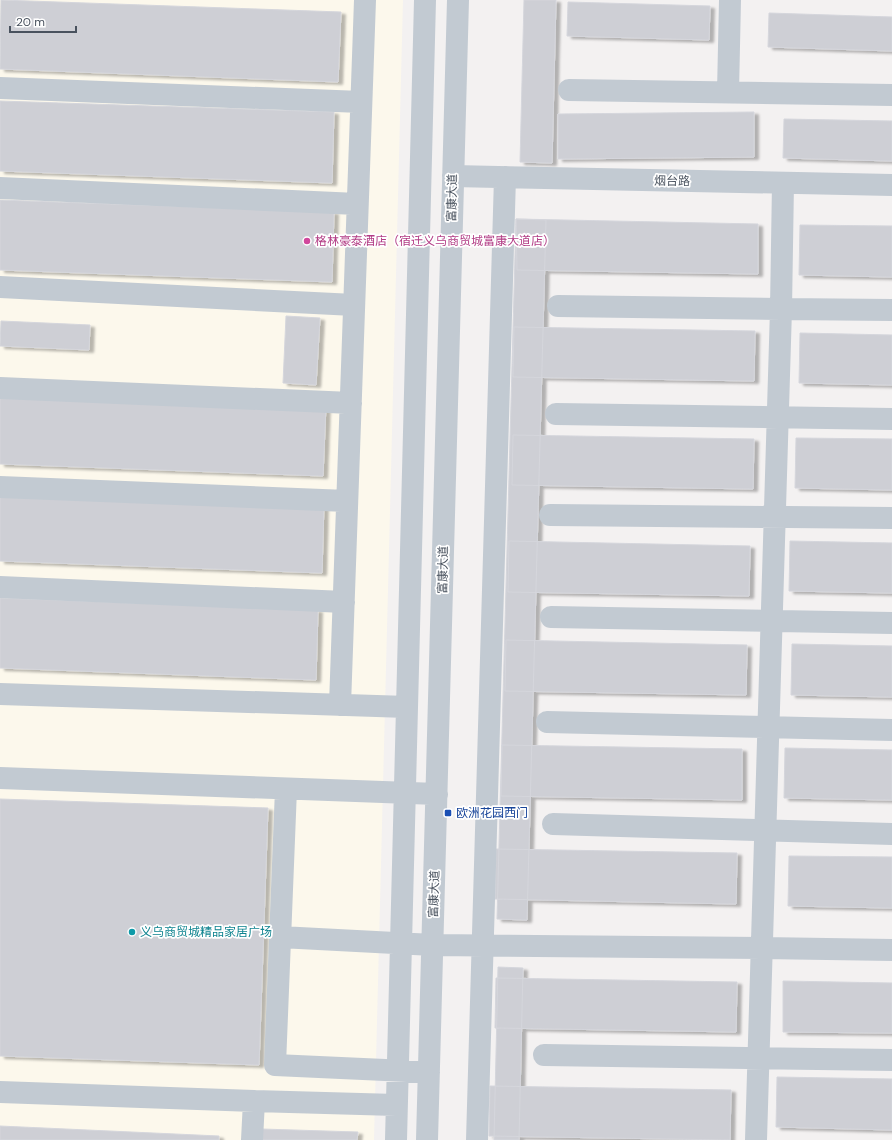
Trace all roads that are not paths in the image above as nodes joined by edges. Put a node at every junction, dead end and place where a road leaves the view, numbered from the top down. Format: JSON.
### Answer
{"nodes":[{"id":1,"x":365,"y":0,"type":"edge"},
{"id":2,"x":425,"y":0,"type":"edge"},
{"id":3,"x":458,"y":0,"type":"edge"},
{"id":4,"x":730,"y":0,"type":"edge"},
{"id":5,"x":0,"y":88,"type":"edge"},
{"id":6,"x":569,"y":90,"type":"dead end"},
{"id":7,"x":728,"y":92,"type":"junction"},
{"id":8,"x":892,"y":95,"type":"edge"},
{"id":9,"x":361,"y":102,"type":"junction"},
{"id":10,"x":452,"y":176,"type":"junction"},
{"id":11,"x":505,"y":177,"type":"junction"},
{"id":12,"x":783,"y":183,"type":"junction"},
{"id":13,"x":892,"y":185,"type":"edge"},
{"id":14,"x":0,"y":188,"type":"edge"},
{"id":15,"x":357,"y":204,"type":"junction"},
{"id":16,"x":0,"y":287,"type":"edge"},
{"id":17,"x":354,"y":305,"type":"junction"},
{"id":18,"x":558,"y":306,"type":"dead end"},
{"id":19,"x":781,"y":309,"type":"junction"},
{"id":20,"x":892,"y":310,"type":"edge"},
{"id":21,"x":0,"y":388,"type":"edge"},
{"id":22,"x":351,"y":403,"type":"junction"},
{"id":23,"x":556,"y":414,"type":"dead end"},
{"id":24,"x":778,"y":417,"type":"junction"},
{"id":25,"x":892,"y":419,"type":"edge"},
{"id":26,"x":0,"y":487,"type":"edge"},
{"id":27,"x":347,"y":501,"type":"junction"},
{"id":28,"x":550,"y":515,"type":"dead end"},
{"id":29,"x":775,"y":517,"type":"junction"},
{"id":30,"x":892,"y":518,"type":"edge"},
{"id":31,"x":0,"y":587,"type":"edge"},
{"id":32,"x":344,"y":602,"type":"junction"},
{"id":33,"x":551,"y":617,"type":"dead end"},
{"id":34,"x":772,"y":621,"type":"junction"},
{"id":35,"x":892,"y":623,"type":"edge"},
{"id":36,"x":0,"y":694,"type":"edge"},
{"id":37,"x":340,"y":705,"type":"junction"},
{"id":38,"x":406,"y":707,"type":"junction"},
{"id":39,"x":547,"y":722,"type":"dead end"},
{"id":40,"x":768,"y":728,"type":"junction"},
{"id":41,"x":892,"y":730,"type":"edge"},
{"id":42,"x":0,"y":778,"type":"edge"},
{"id":43,"x":286,"y":789,"type":"junction"},
{"id":44,"x":404,"y":794,"type":"junction"},
{"id":45,"x":437,"y":794,"type":"junction"},
{"id":46,"x":553,"y":824,"type":"dead end"},
{"id":47,"x":765,"y":830,"type":"junction"},
{"id":48,"x":892,"y":834,"type":"edge"},
{"id":49,"x":280,"y":937,"type":"junction"},
{"id":50,"x":400,"y":944,"type":"junction"},
{"id":51,"x":433,"y":945,"type":"junction"},
{"id":52,"x":483,"y":946,"type":"junction"},
{"id":53,"x":762,"y":948,"type":"junction"},
{"id":54,"x":892,"y":950,"type":"edge"},
{"id":55,"x":544,"y":1055,"type":"dead end"},
{"id":56,"x":758,"y":1058,"type":"junction"},
{"id":57,"x":892,"y":1060,"type":"edge"},
{"id":58,"x":397,"y":1070,"type":"junction"},
{"id":59,"x":429,"y":1072,"type":"junction"},
{"id":60,"x":0,"y":1092,"type":"edge"},
{"id":61,"x":254,"y":1101,"type":"junction"},
{"id":62,"x":396,"y":1105,"type":"junction"},
{"id":63,"x":252,"y":1140,"type":"edge"},
{"id":64,"x":396,"y":1140,"type":"edge"},
{"id":65,"x":427,"y":1140,"type":"edge"},
{"id":66,"x":477,"y":1140,"type":"edge"},
{"id":67,"x":756,"y":1140,"type":"edge"}],
"edges":[{"from":1,"to":9,"type":"street"},
{"from":2,"to":38,"type":"street"},
{"from":3,"to":10,"type":"street","name":"富康大道"},
{"from":4,"to":7,"type":"street"},
{"from":5,"to":9,"type":"street"},
{"from":6,"to":7,"type":"street"},
{"from":7,"to":8,"type":"street"},
{"from":9,"to":15,"type":"street"},
{"from":10,"to":11,"type":"street","name":"烟台路"},
{"from":10,"to":45,"type":"street","name":"富康大道"},
{"from":11,"to":12,"type":"street","name":"烟台路"},
{"from":11,"to":52,"type":"street"},
{"from":12,"to":13,"type":"street","name":"烟台路"},
{"from":12,"to":19,"type":"street"},
{"from":14,"to":15,"type":"street"},
{"from":15,"to":17,"type":"street"},
{"from":16,"to":17,"type":"street"},
{"from":17,"to":22,"type":"street"},
{"from":18,"to":19,"type":"street"},
{"from":19,"to":20,"type":"street"},
{"from":19,"to":24,"type":"street"},
{"from":21,"to":22,"type":"street"},
{"from":22,"to":27,"type":"street"},
{"from":23,"to":24,"type":"street"},
{"from":24,"to":25,"type":"street"},
{"from":24,"to":29,"type":"street"},
{"from":26,"to":27,"type":"street"},
{"from":27,"to":32,"type":"street"},
{"from":28,"to":29,"type":"street"},
{"from":29,"to":30,"type":"street"},
{"from":29,"to":34,"type":"street"},
{"from":31,"to":32,"type":"street"},
{"from":32,"to":37,"type":"street"},
{"from":33,"to":34,"type":"street"},
{"from":34,"to":35,"type":"street"},
{"from":34,"to":40,"type":"street"},
{"from":36,"to":37,"type":"street"},
{"from":37,"to":38,"type":"street"},
{"from":38,"to":44,"type":"street"},
{"from":39,"to":40,"type":"street"},
{"from":40,"to":41,"type":"street"},
{"from":40,"to":47,"type":"street"},
{"from":42,"to":43,"type":"street"},
{"from":43,"to":44,"type":"street"},
{"from":43,"to":49,"type":"street"},
{"from":44,"to":45,"type":"street"},
{"from":44,"to":50,"type":"street"},
{"from":45,"to":51,"type":"street","name":"富康大道"},
{"from":46,"to":47,"type":"street"},
{"from":47,"to":48,"type":"street"},
{"from":47,"to":53,"type":"street"},
{"from":49,"to":50,"type":"street"},
{"from":49,"to":58,"type":"street"},
{"from":50,"to":51,"type":"street"},
{"from":50,"to":58,"type":"street"},
{"from":51,"to":52,"type":"street"},
{"from":51,"to":59,"type":"street","name":"富康大道"},
{"from":52,"to":53,"type":"street"},
{"from":52,"to":66,"type":"street"},
{"from":53,"to":54,"type":"street"},
{"from":53,"to":56,"type":"street"},
{"from":55,"to":56,"type":"street"},
{"from":56,"to":57,"type":"street"},
{"from":56,"to":67,"type":"street"},
{"from":58,"to":59,"type":"street"},
{"from":58,"to":62,"type":"street"},
{"from":59,"to":65,"type":"street","name":"富康大道"},
{"from":60,"to":61,"type":"street"},
{"from":61,"to":62,"type":"street"},
{"from":61,"to":63,"type":"street"},
{"from":62,"to":64,"type":"street"}]}
